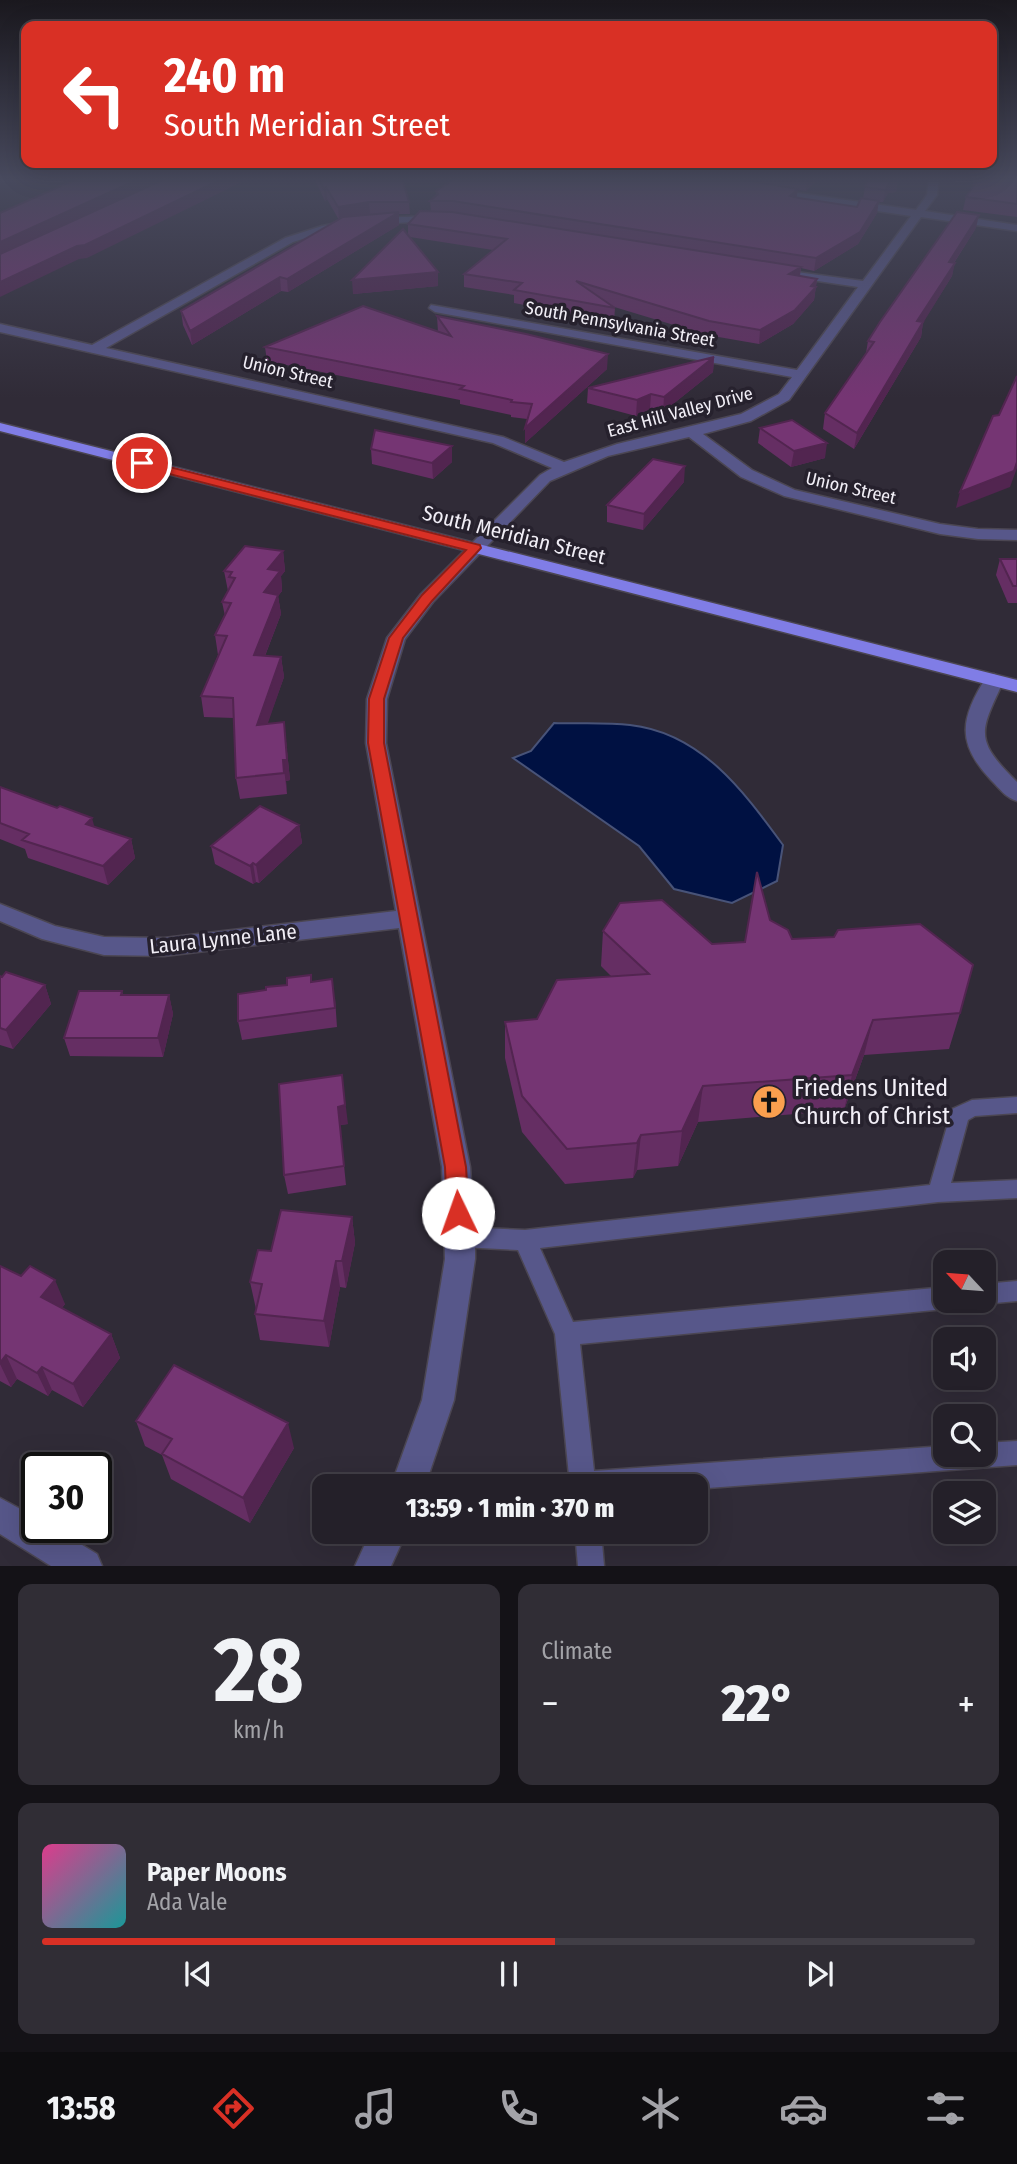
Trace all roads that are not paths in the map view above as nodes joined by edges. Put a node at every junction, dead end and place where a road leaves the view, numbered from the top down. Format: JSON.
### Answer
{"nodes":[{"id":1,"x":269,"y":251,"type":"edge"},
{"id":2,"x":891,"y":251,"type":"edge"},
{"id":3,"x":756,"y":267,"type":"edge"},
{"id":4,"x":866,"y":285,"type":"junction"},
{"id":5,"x":435,"y":308,"type":"dead end"},
{"id":6,"x":0,"y":328,"type":"edge"},
{"id":7,"x":93,"y":349,"type":"junction"},
{"id":8,"x":799,"y":374,"type":"junction"},
{"id":9,"x":0,"y":427,"type":"edge"},
{"id":10,"x":692,"y":432,"type":"junction"},
{"id":11,"x":563,"y":467,"type":"junction"},
{"id":12,"x":1017,"y":535,"type":"edge"},
{"id":13,"x":475,"y":548,"type":"junction"},
{"id":14,"x":994,"y":680,"type":"junction"},
{"id":15,"x":1017,"y":686,"type":"edge"},
{"id":16,"x":1017,"y":794,"type":"edge"},
{"id":17,"x":0,"y":912,"type":"edge"},
{"id":18,"x":409,"y":918,"type":"junction"},
{"id":19,"x":1017,"y":1105,"type":"edge"},
{"id":20,"x":1017,"y":1189,"type":"edge"},
{"id":21,"x":938,"y":1193,"type":"junction"},
{"id":22,"x":460,"y":1237,"type":"junction"},
{"id":23,"x":525,"y":1240,"type":"junction"},
{"id":24,"x":1017,"y":1291,"type":"edge"},
{"id":25,"x":996,"y":1293,"type":"edge"},
{"id":26,"x":933,"y":1299,"type":"edge"},
{"id":27,"x":567,"y":1334,"type":"junction"},
{"id":28,"x":1017,"y":1452,"type":"edge"},
{"id":29,"x":412,"y":1474,"type":"edge"},
{"id":30,"x":582,"y":1474,"type":"edge"},
{"id":31,"x":708,"y":1475,"type":"edge"},
{"id":32,"x":0,"y":1515,"type":"edge"},
{"id":33,"x":383,"y":1544,"type":"edge"},
{"id":34,"x":589,"y":1544,"type":"edge"},
{"id":35,"x":85,"y":1566,"type":"edge"},
{"id":36,"x":372,"y":1566,"type":"edge"},
{"id":37,"x":591,"y":1566,"type":"edge"}],
"edges":[{"from":1,"to":7,"type":"street"},
{"from":2,"to":4,"type":"street","name":"East Hill Valley Drive"},
{"from":3,"to":4,"type":"street"},
{"from":4,"to":8,"type":"street","name":"East Hill Valley Drive"},
{"from":5,"to":8,"type":"street","name":"South Pennsylvania Street"},
{"from":6,"to":7,"type":"street","name":"Union Street"},
{"from":7,"to":11,"type":"street","name":"Union Street"},
{"from":8,"to":10,"type":"street","name":"East Hill Valley Drive"},
{"from":9,"to":13,"type":"main road","name":"South Meridian Street"},
{"from":10,"to":11,"type":"street","name":"East Hill Valley Drive"},
{"from":10,"to":12,"type":"street","name":"Union Street"},
{"from":11,"to":13,"type":"street","name":"East Hill Valley Drive"},
{"from":13,"to":14,"type":"main road","name":"South Meridian Street"},
{"from":13,"to":18,"type":"street","name":"East Hill Valley Drive"},
{"from":14,"to":15,"type":"main road","name":"South Meridian Street"},
{"from":14,"to":16,"type":"street"},
{"from":17,"to":18,"type":"street","name":"Laura Lynne Lane"},
{"from":18,"to":22,"type":"street","name":"East Hill Valley Drive"},
{"from":19,"to":21,"type":"lane"},
{"from":20,"to":21,"type":"lane"},
{"from":21,"to":23,"type":"lane"},
{"from":22,"to":23,"type":"lane"},
{"from":22,"to":29,"type":"street","name":"East Hill Valley Drive"},
{"from":23,"to":27,"type":"lane"},
{"from":24,"to":25,"type":"lane"},
{"from":26,"to":27,"type":"lane"},
{"from":27,"to":30,"type":"lane"},
{"from":28,"to":31,"type":"lane"},
{"from":32,"to":35,"type":"street"},
{"from":33,"to":36,"type":"street"},
{"from":34,"to":37,"type":"lane"}]}
